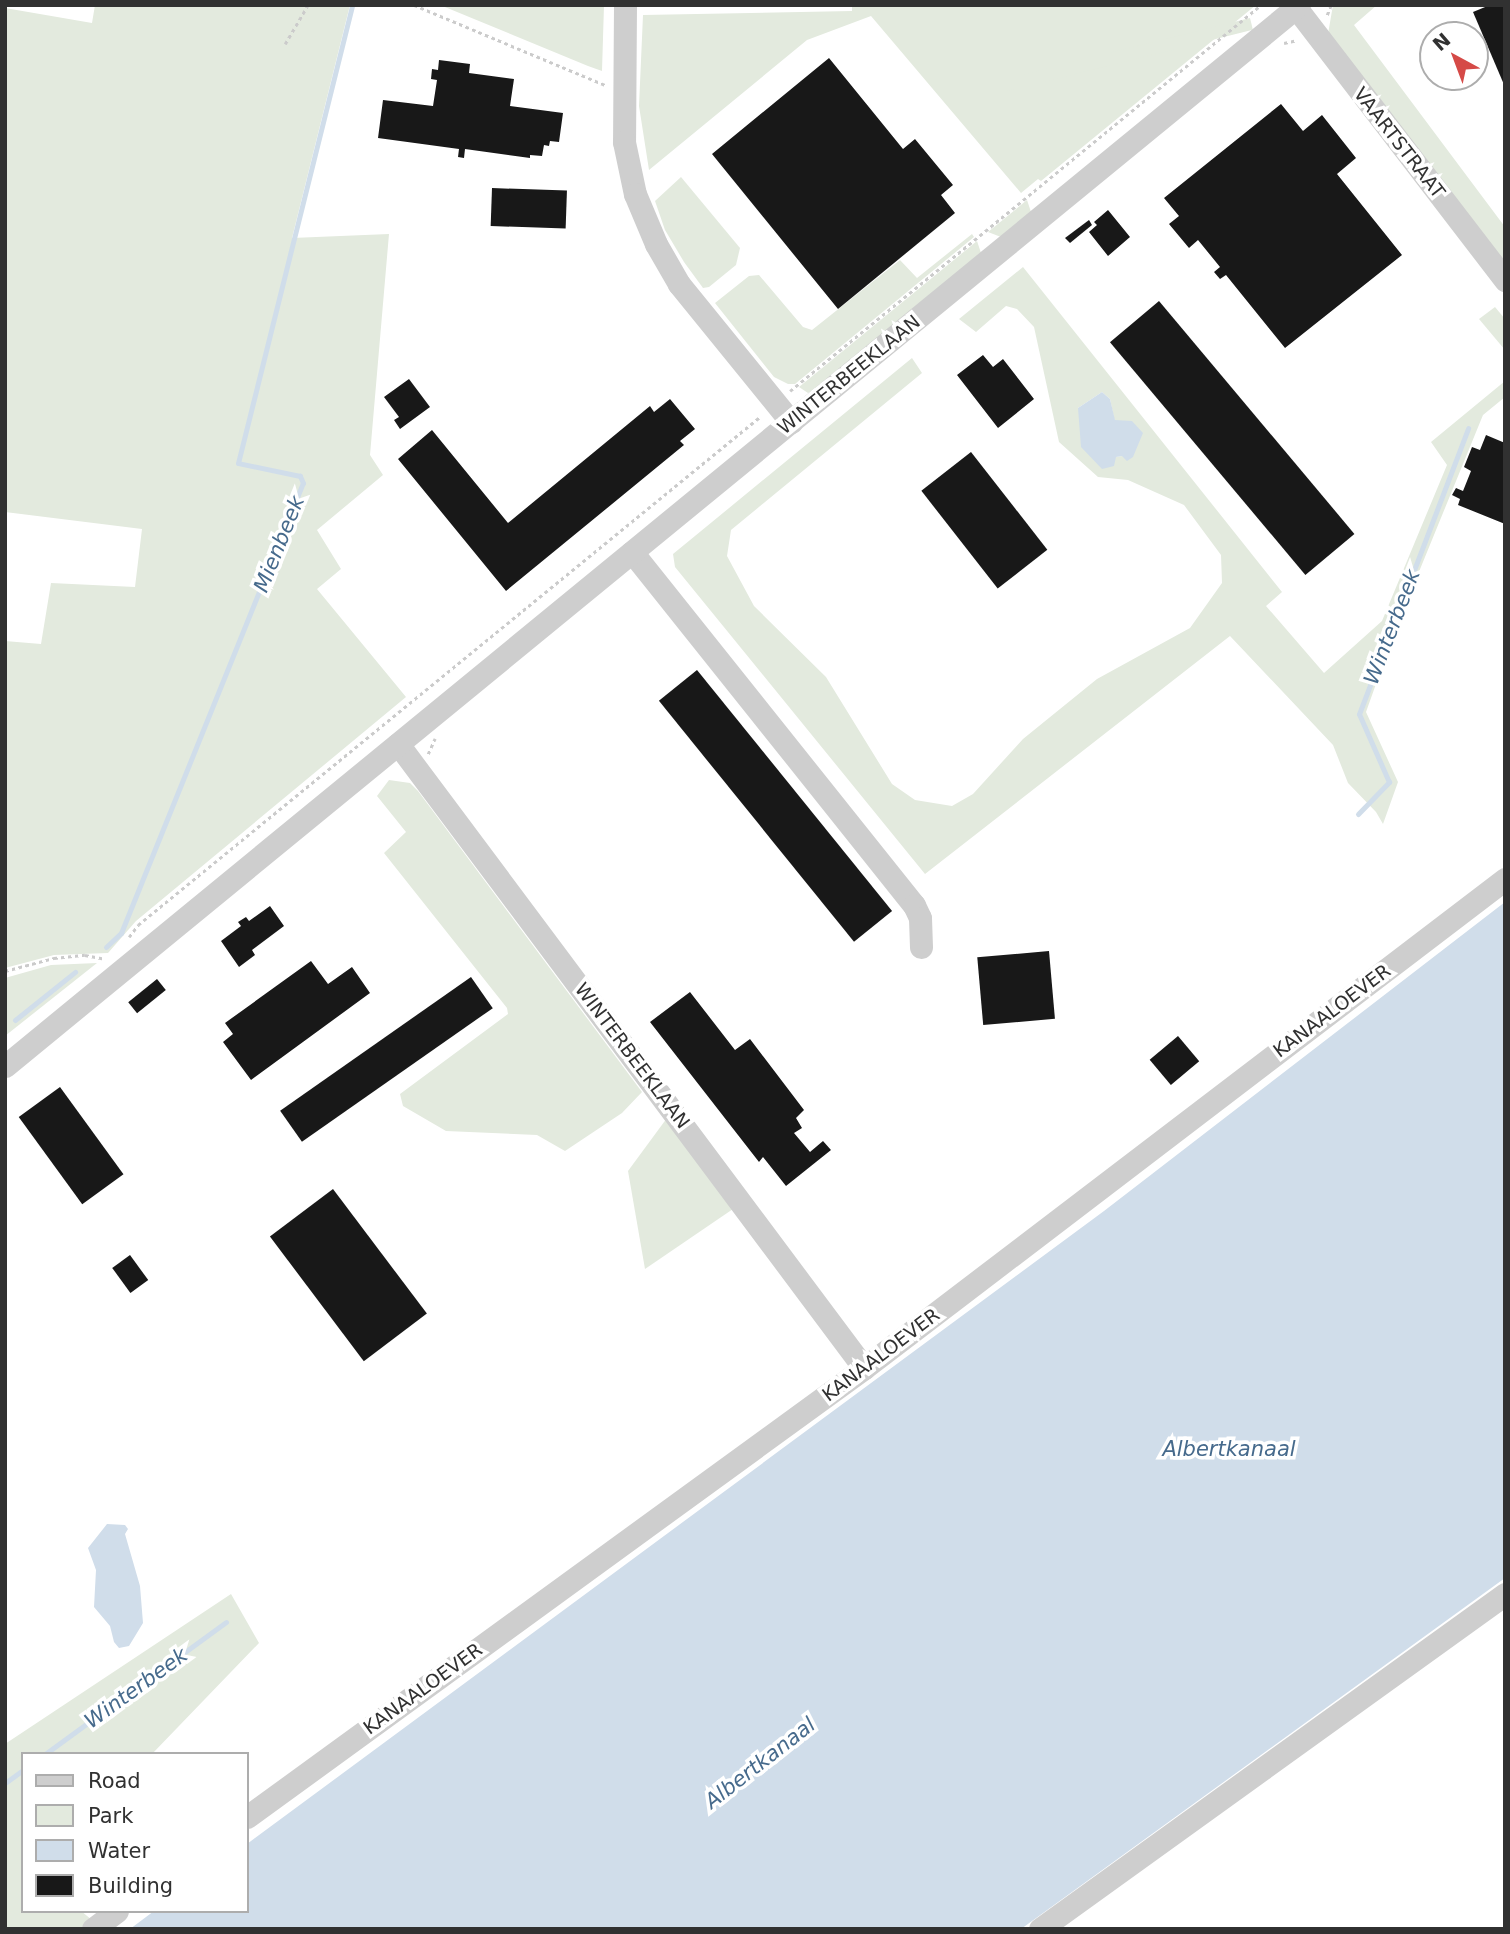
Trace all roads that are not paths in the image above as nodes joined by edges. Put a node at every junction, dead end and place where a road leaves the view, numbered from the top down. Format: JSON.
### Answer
{"nodes":[{"id":1,"x":625,"y":5,"type":"edge"},
{"id":2,"x":1296,"y":6,"type":"edge"},
{"id":3,"x":1505,"y":280,"type":"edge"},
{"id":4,"x":791,"y":422,"type":"junction"},
{"id":5,"x":632,"y":552,"type":"junction"},
{"id":6,"x":398,"y":744,"type":"junction"},
{"id":7,"x":1505,"y":879,"type":"edge"},
{"id":8,"x":921,"y":947,"type":"dead end"},
{"id":9,"x":5,"y":1066,"type":"edge"},
{"id":10,"x":864,"y":1368,"type":"junction"},
{"id":11,"x":1505,"y":1594,"type":"edge"},
{"id":12,"x":248,"y":1816,"type":"edge"},
{"id":13,"x":114,"y":1913,"type":"edge"},
{"id":14,"x":93,"y":1929,"type":"edge"},
{"id":15,"x":1040,"y":1929,"type":"edge"}],
"edges":[{"from":1,"to":4,"type":"street"},
{"from":2,"to":3,"type":"street","name":"VAARTSTRAAT"},
{"from":2,"to":4,"type":"street","name":"WINTERBEEKLAAN"},
{"from":4,"to":5,"type":"street","name":"WINTERBEEKLAAN"},
{"from":5,"to":6,"type":"street","name":"WINTERBEEKLAAN"},
{"from":5,"to":8,"type":"street"},
{"from":6,"to":9,"type":"street","name":"WINTERBEEKLAAN"},
{"from":6,"to":10,"type":"street","name":"WINTERBEEKLAAN"},
{"from":7,"to":10,"type":"street","name":"KANAALOEVER"},
{"from":10,"to":12,"type":"street","name":"KANAALOEVER"},
{"from":11,"to":15,"type":"street"},
{"from":13,"to":14,"type":"street"}]}
